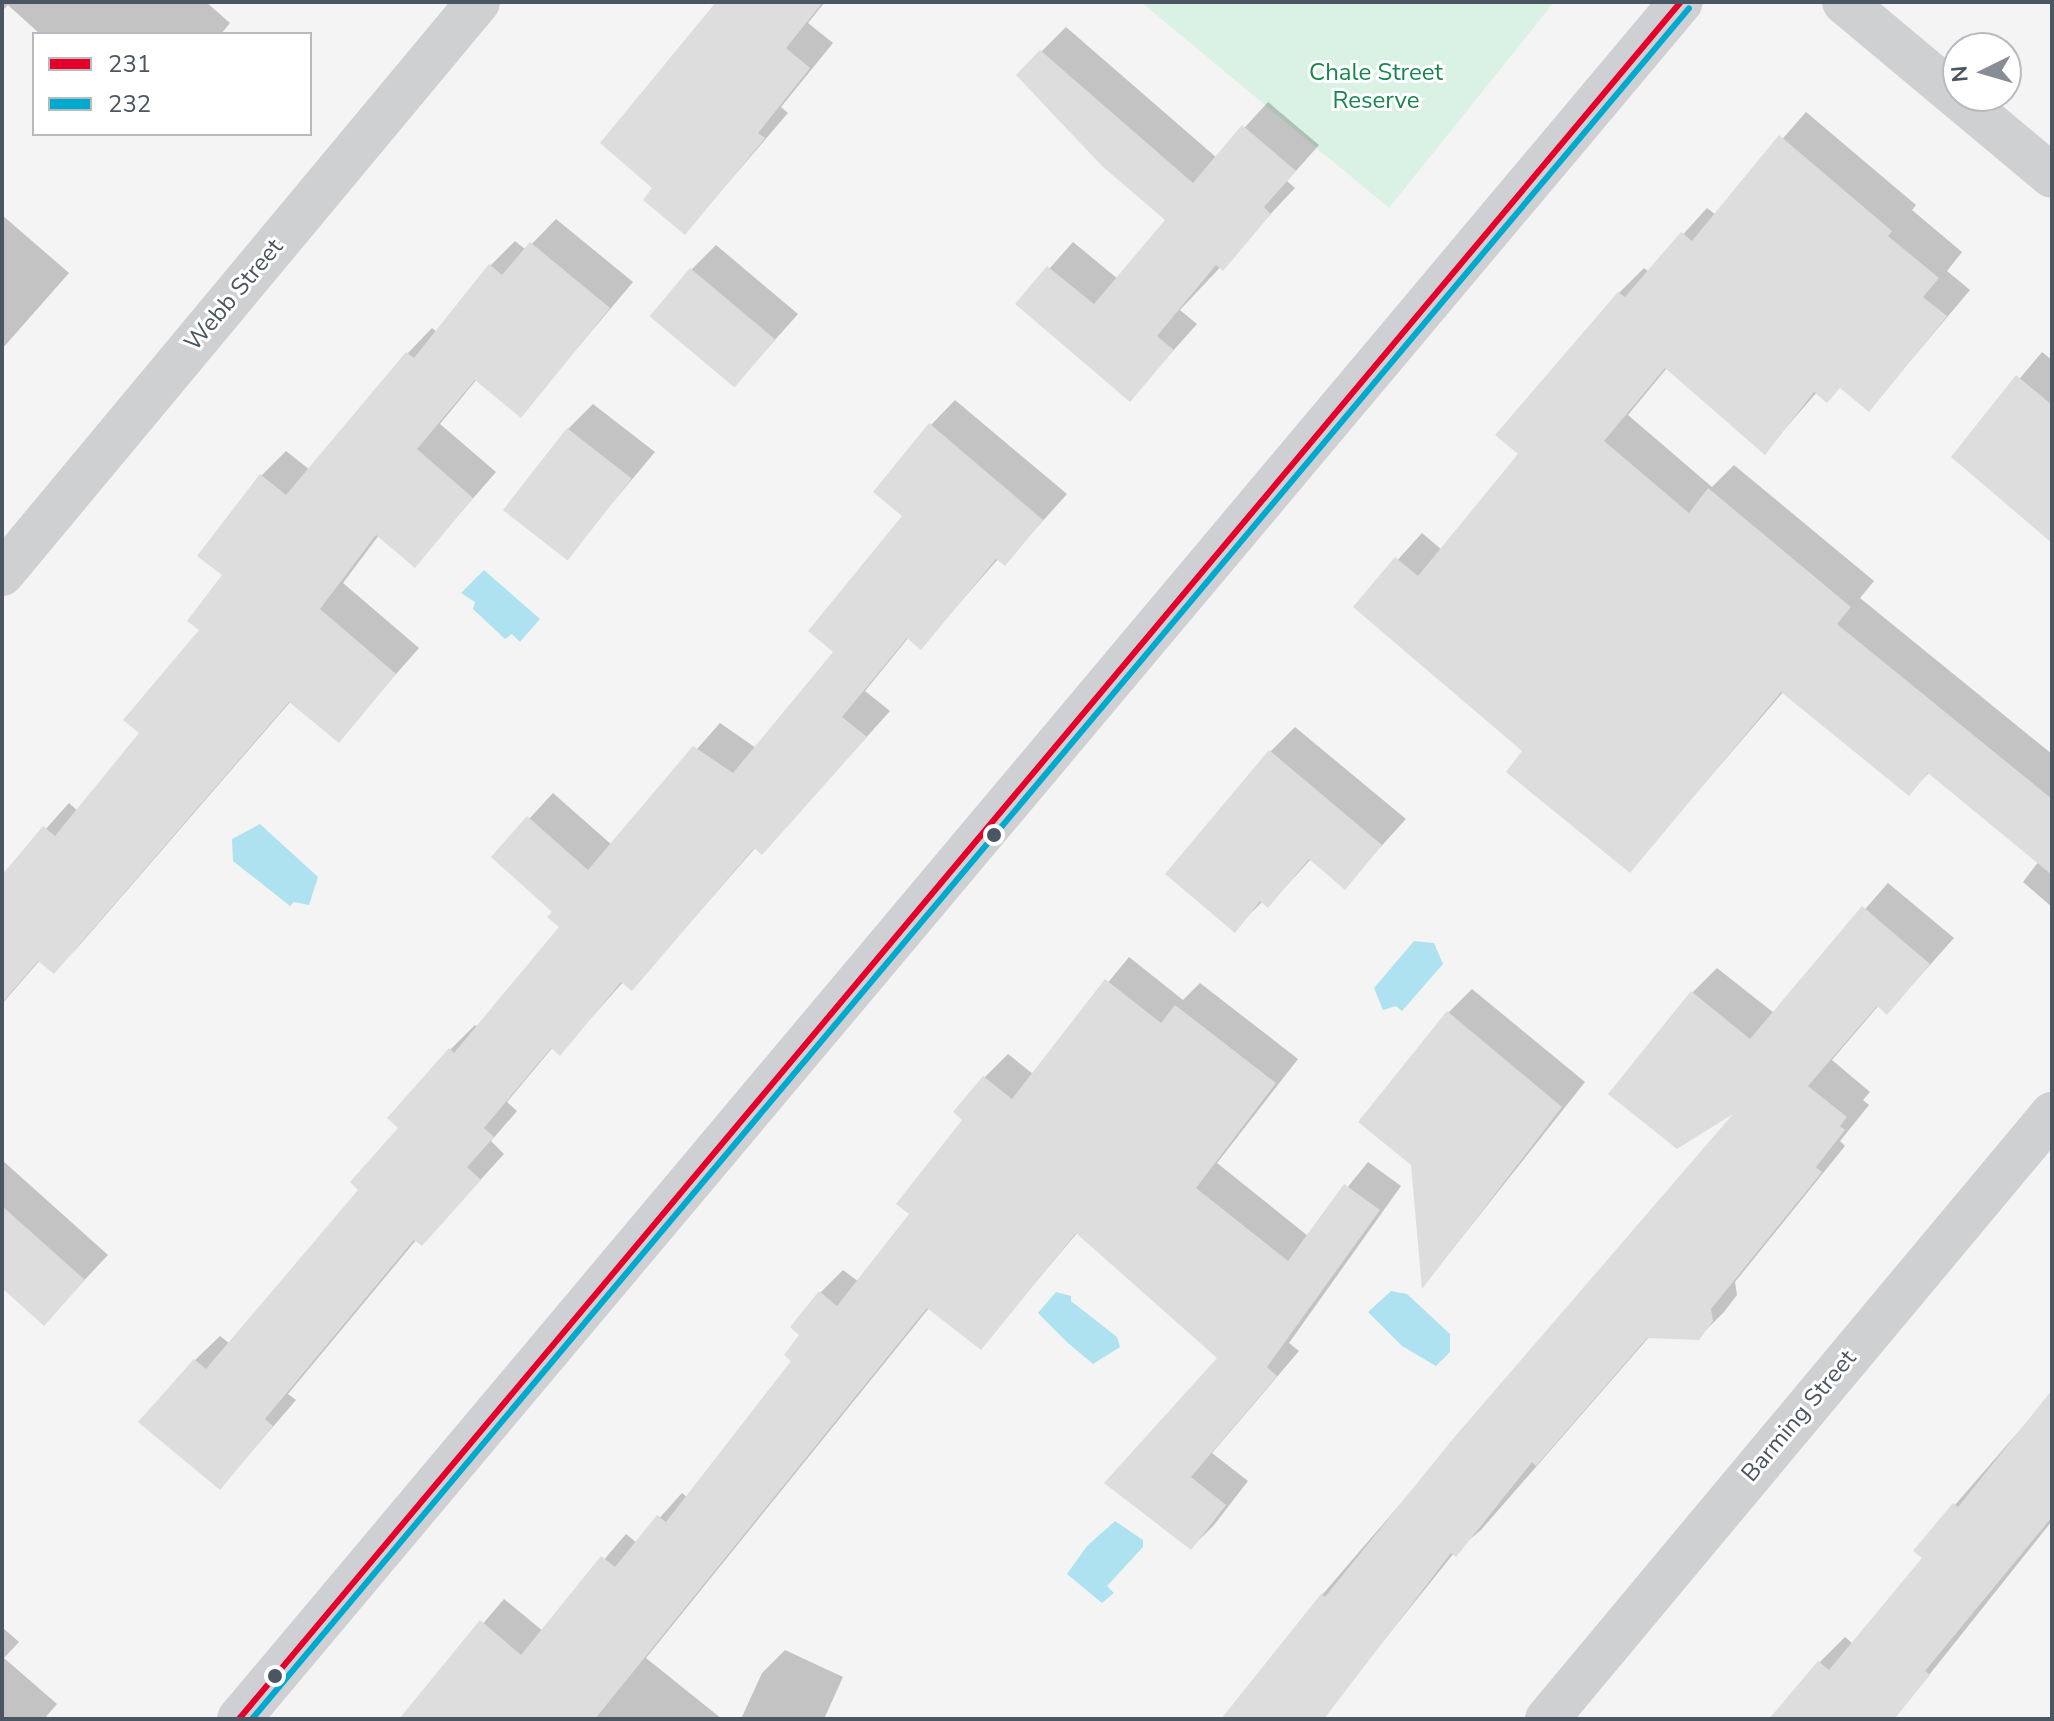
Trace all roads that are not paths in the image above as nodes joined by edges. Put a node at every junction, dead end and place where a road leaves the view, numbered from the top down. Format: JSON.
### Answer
{"nodes":[{"id":1,"x":1681,"y":2,"type":"edge"},
{"id":2,"x":1844,"y":2,"type":"edge"},
{"id":3,"x":465,"y":7,"type":"edge"},
{"id":4,"x":2052,"y":176,"type":"edge"},
{"id":5,"x":2,"y":574,"type":"edge"},
{"id":6,"x":2052,"y":1114,"type":"edge"},
{"id":7,"x":239,"y":1719,"type":"edge"},
{"id":8,"x":1547,"y":1719,"type":"edge"}],
"edges":[{"from":1,"to":7,"type":"main road"},
{"from":2,"to":4,"type":"street"},
{"from":3,"to":5,"type":"street","name":"Webb Street"},
{"from":6,"to":8,"type":"street","name":"Barming Street"}]}
